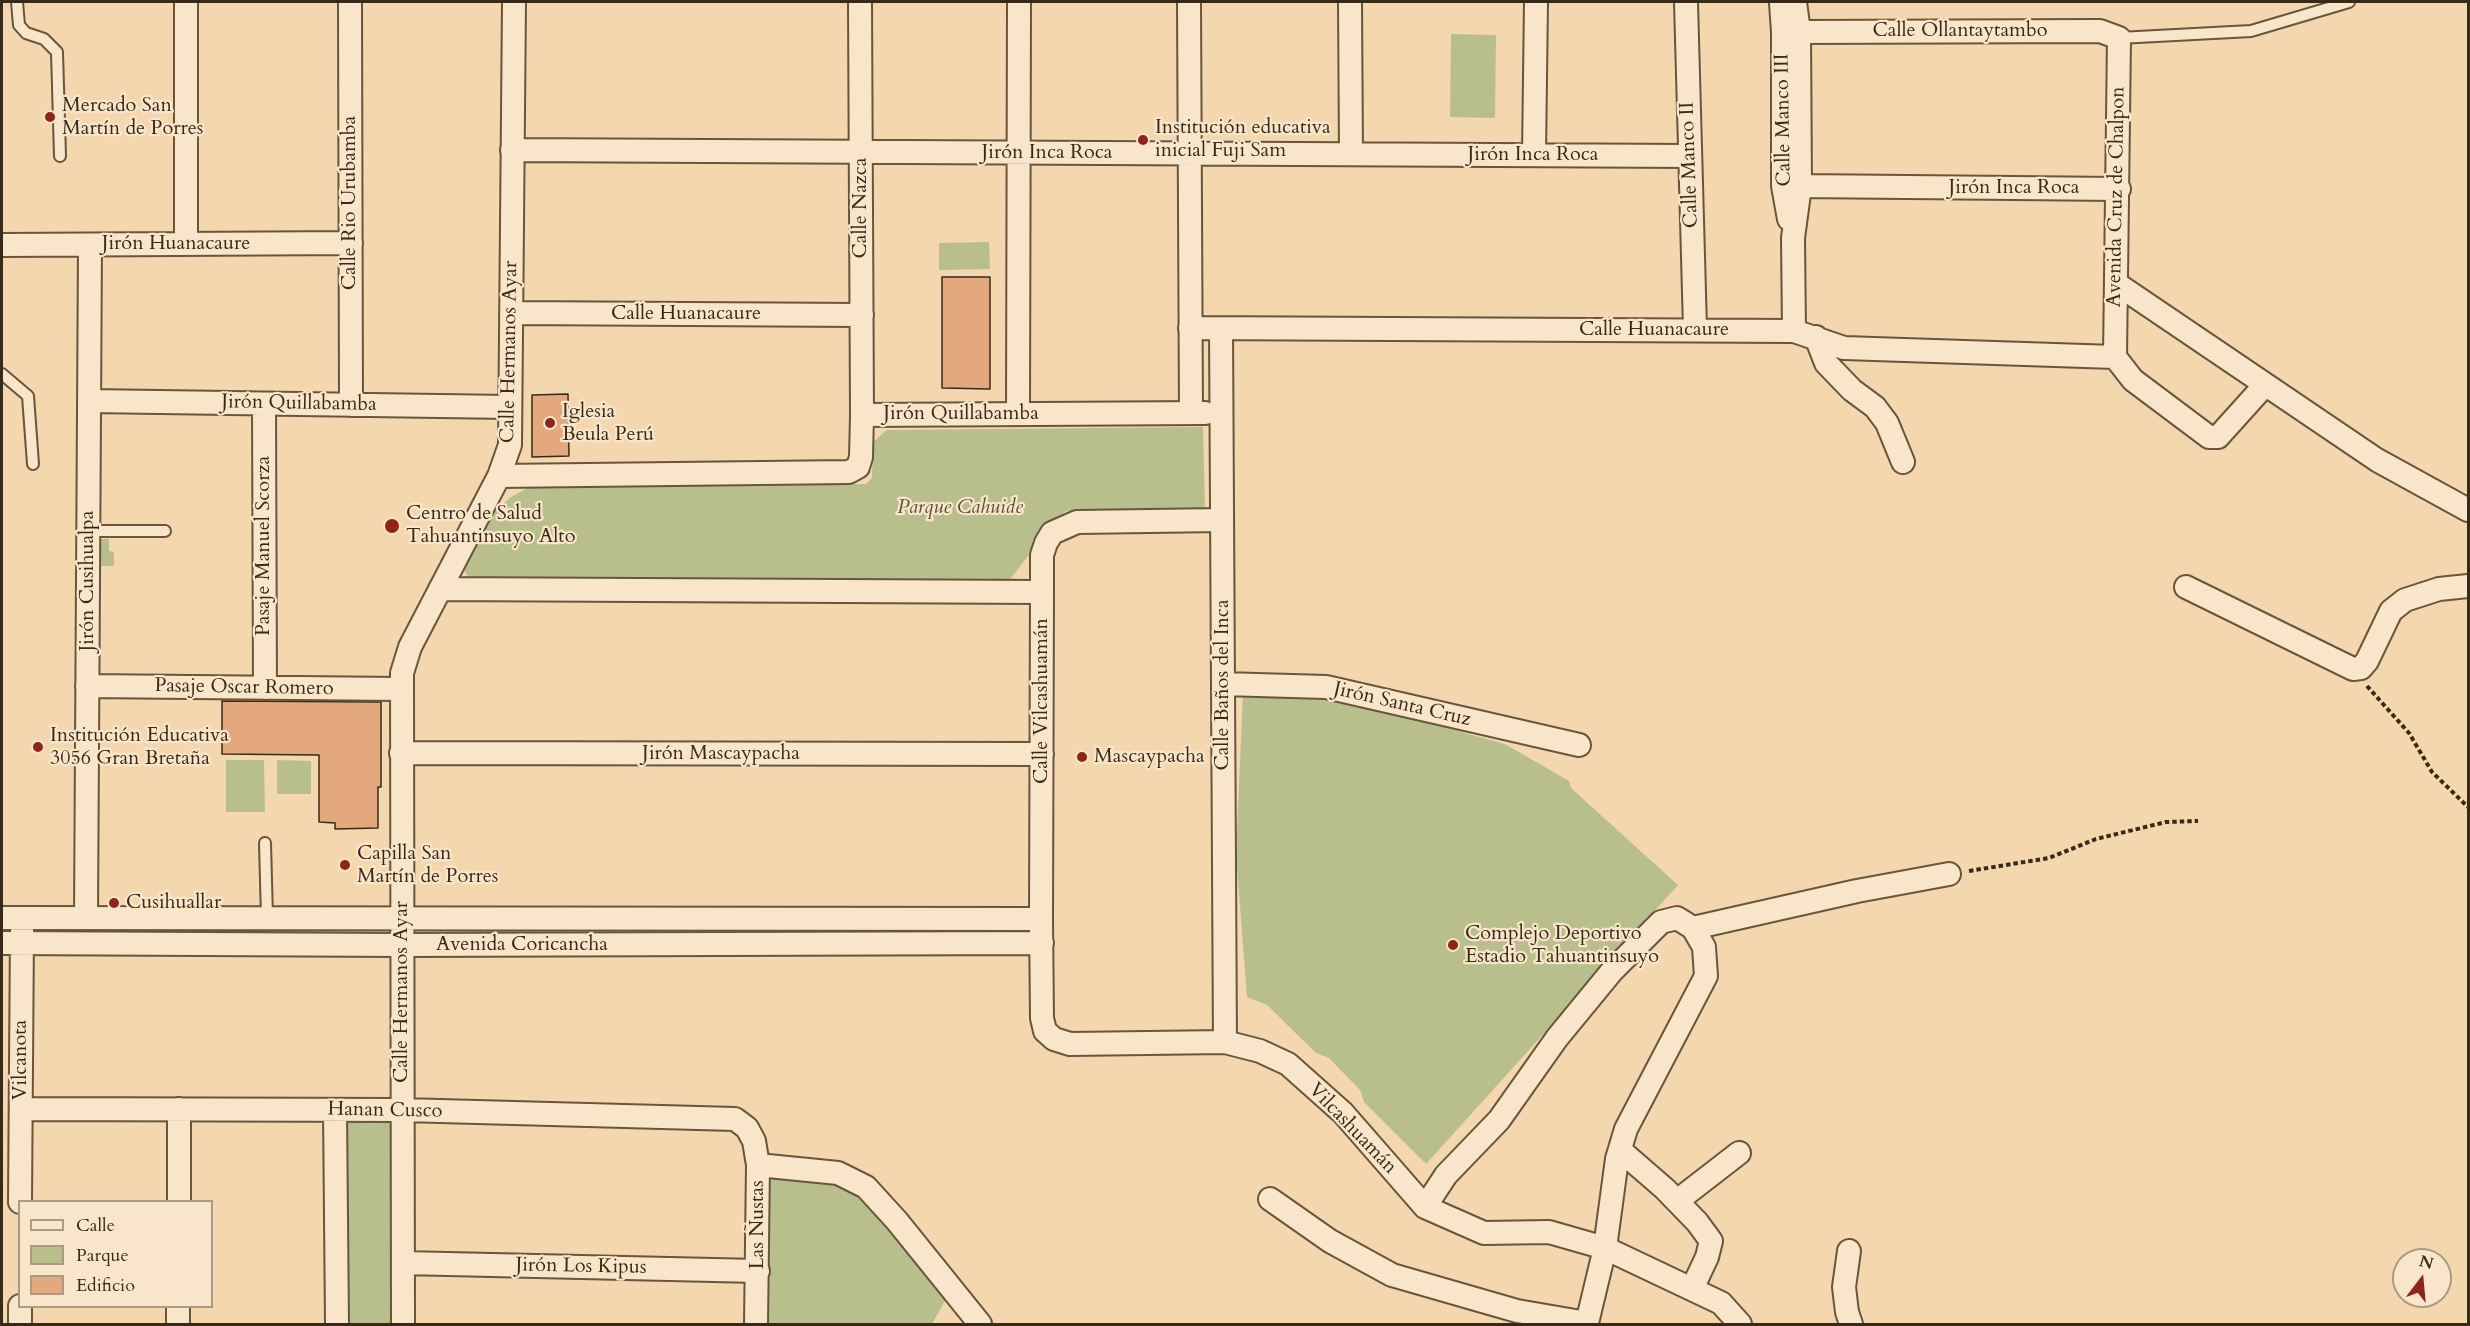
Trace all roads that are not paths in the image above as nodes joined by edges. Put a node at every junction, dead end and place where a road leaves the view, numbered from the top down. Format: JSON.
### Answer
{"nodes":[{"id":1,"x":17,"y":2,"type":"edge"},
{"id":2,"x":186,"y":2,"type":"edge"},
{"id":3,"x":350,"y":2,"type":"edge"},
{"id":4,"x":514,"y":2,"type":"edge"},
{"id":5,"x":860,"y":2,"type":"edge"},
{"id":6,"x":1019,"y":2,"type":"edge"},
{"id":7,"x":1188,"y":2,"type":"edge"},
{"id":8,"x":1350,"y":2,"type":"edge"},
{"id":9,"x":1536,"y":2,"type":"edge"},
{"id":10,"x":1686,"y":2,"type":"edge"},
{"id":11,"x":1780,"y":2,"type":"edge"},
{"id":12,"x":1796,"y":2,"type":"edge"},
{"id":13,"x":2349,"y":2,"type":"edge"},
{"id":14,"x":1799,"y":32,"type":"junction"},
{"id":15,"x":2119,"y":38,"type":"junction"},
{"id":16,"x":512,"y":150,"type":"junction"},
{"id":17,"x":861,"y":152,"type":"junction"},
{"id":18,"x":1018,"y":153,"type":"junction"},
{"id":19,"x":1189,"y":153,"type":"junction"},
{"id":20,"x":1351,"y":154,"type":"junction"},
{"id":21,"x":1534,"y":155,"type":"junction"},
{"id":22,"x":60,"y":156,"type":"dead end"},
{"id":23,"x":1690,"y":156,"type":"junction"},
{"id":24,"x":1800,"y":186,"type":"junction"},
{"id":25,"x":2119,"y":189,"type":"junction"},
{"id":26,"x":1793,"y":238,"type":"junction"},
{"id":27,"x":351,"y":243,"type":"junction"},
{"id":28,"x":90,"y":244,"type":"junction"},
{"id":29,"x":186,"y":244,"type":"junction"},
{"id":30,"x":2,"y":245,"type":"edge"},
{"id":31,"x":2117,"y":284,"type":"junction"},
{"id":32,"x":511,"y":313,"type":"junction"},
{"id":33,"x":862,"y":315,"type":"junction"},
{"id":34,"x":1190,"y":328,"type":"junction"},
{"id":35,"x":1221,"y":329,"type":"junction"},
{"id":36,"x":1695,"y":329,"type":"junction"},
{"id":37,"x":1805,"y":334,"type":"junction"},
{"id":38,"x":2115,"y":357,"type":"junction"},
{"id":39,"x":2,"y":374,"type":"edge"},
{"id":40,"x":2264,"y":386,"type":"junction"},
{"id":41,"x":89,"y":401,"type":"junction"},
{"id":42,"x":264,"y":404,"type":"junction"},
{"id":43,"x":351,"y":405,"type":"junction"},
{"id":44,"x":510,"y":407,"type":"junction"},
{"id":45,"x":1191,"y":413,"type":"junction"},
{"id":46,"x":1222,"y":413,"type":"junction"},
{"id":47,"x":1018,"y":414,"type":"junction"},
{"id":48,"x":862,"y":415,"type":"junction"},
{"id":49,"x":1903,"y":462,"type":"dead end"},
{"id":50,"x":33,"y":464,"type":"dead end"},
{"id":51,"x":499,"y":476,"type":"junction"},
{"id":52,"x":2469,"y":510,"type":"edge"},
{"id":53,"x":1222,"y":520,"type":"junction"},
{"id":54,"x":88,"y":531,"type":"junction"},
{"id":55,"x":165,"y":531,"type":"dead end"},
{"id":56,"x":2469,"y":586,"type":"edge"},
{"id":57,"x":2186,"y":587,"type":"dead end"},
{"id":58,"x":440,"y":589,"type":"junction"},
{"id":59,"x":1042,"y":592,"type":"junction"},
{"id":60,"x":1223,"y":684,"type":"junction"},
{"id":61,"x":87,"y":686,"type":"junction"},
{"id":62,"x":265,"y":688,"type":"junction"},
{"id":63,"x":401,"y":689,"type":"junction"},
{"id":64,"x":1579,"y":745,"type":"dead end"},
{"id":65,"x":401,"y":753,"type":"junction"},
{"id":66,"x":1042,"y":754,"type":"junction"},
{"id":67,"x":266,"y":843,"type":"dead end"},
{"id":68,"x":1949,"y":874,"type":"road end"},
{"id":69,"x":12,"y":918,"type":"edge"},
{"id":70,"x":86,"y":918,"type":"junction"},
{"id":71,"x":267,"y":918,"type":"junction"},
{"id":72,"x":402,"y":918,"type":"junction"},
{"id":73,"x":1041,"y":919,"type":"junction"},
{"id":74,"x":1693,"y":928,"type":"junction"},
{"id":75,"x":12,"y":943,"type":"edge"},
{"id":76,"x":1042,"y":943,"type":"junction"},
{"id":77,"x":402,"y":945,"type":"junction"},
{"id":78,"x":1054,"y":1039,"type":"joint"},
{"id":79,"x":1225,"y":1042,"type":"junction"},
{"id":80,"x":21,"y":1109,"type":"junction"},
{"id":81,"x":179,"y":1109,"type":"junction"},
{"id":82,"x":335,"y":1110,"type":"junction"},
{"id":83,"x":403,"y":1110,"type":"junction"},
{"id":84,"x":747,"y":1128,"type":"joint"},
{"id":85,"x":1620,"y":1150,"type":"junction"},
{"id":86,"x":1739,"y":1153,"type":"dead end"},
{"id":87,"x":758,"y":1165,"type":"junction"},
{"id":88,"x":1270,"y":1199,"type":"dead end"},
{"id":89,"x":20,"y":1200,"type":"edge"},
{"id":90,"x":179,"y":1200,"type":"edge"},
{"id":91,"x":1677,"y":1201,"type":"junction"},
{"id":92,"x":1425,"y":1207,"type":"junction"},
{"id":93,"x":1605,"y":1248,"type":"junction"},
{"id":94,"x":1849,"y":1251,"type":"dead end"},
{"id":95,"x":403,"y":1263,"type":"junction"},
{"id":96,"x":758,"y":1270,"type":"junction"},
{"id":97,"x":1692,"y":1288,"type":"junction"},
{"id":98,"x":20,"y":1308,"type":"edge"},
{"id":99,"x":178,"y":1308,"type":"edge"},
{"id":100,"x":20,"y":1324,"type":"edge"},
{"id":101,"x":178,"y":1324,"type":"edge"},
{"id":102,"x":338,"y":1324,"type":"edge"},
{"id":103,"x":403,"y":1324,"type":"edge"},
{"id":104,"x":756,"y":1324,"type":"edge"},
{"id":105,"x":980,"y":1324,"type":"edge"},
{"id":106,"x":1592,"y":1324,"type":"edge"},
{"id":107,"x":1740,"y":1324,"type":"edge"},
{"id":108,"x":1851,"y":1324,"type":"edge"}],
"edges":[{"from":1,"to":22,"type":"lane"},
{"from":2,"to":29,"type":"street"},
{"from":3,"to":27,"type":"street","name":"Calle Rio Urubamba"},
{"from":4,"to":16,"type":"street","name":"Calle Hermanos Ayar"},
{"from":5,"to":17,"type":"street","name":"Calle Nazca"},
{"from":6,"to":18,"type":"street"},
{"from":7,"to":19,"type":"street"},
{"from":8,"to":20,"type":"street"},
{"from":9,"to":21,"type":"street"},
{"from":10,"to":23,"type":"street","name":"Calle Manco II"},
{"from":11,"to":26,"type":"street","name":"Calle Manco III"},
{"from":12,"to":14,"type":"street","name":"Calle Manco III"},
{"from":13,"to":15,"type":"lane"},
{"from":14,"to":15,"type":"street","name":"Calle Ollantaytambo"},
{"from":14,"to":24,"type":"street","name":"Calle Manco III"},
{"from":15,"to":25,"type":"street","name":"Avenida Cruz de Chalpon"},
{"from":16,"to":17,"type":"street","name":"Jirón Inca Roca"},
{"from":16,"to":32,"type":"street","name":"Calle Hermanos Ayar"},
{"from":17,"to":18,"type":"street","name":"Jirón Inca Roca"},
{"from":17,"to":33,"type":"street","name":"Calle Nazca"},
{"from":18,"to":19,"type":"street","name":"Jirón Inca Roca"},
{"from":18,"to":47,"type":"street"},
{"from":19,"to":20,"type":"street","name":"Jirón Inca Roca"},
{"from":19,"to":34,"type":"street"},
{"from":20,"to":21,"type":"street","name":"Jirón Inca Roca"},
{"from":21,"to":23,"type":"street","name":"Jirón Inca Roca"},
{"from":23,"to":36,"type":"street","name":"Calle Manco II"},
{"from":24,"to":25,"type":"street","name":"Jirón Inca Roca"},
{"from":24,"to":26,"type":"street","name":"Calle Manco III"},
{"from":25,"to":31,"type":"street","name":"Avenida Cruz de Chalpon"},
{"from":26,"to":37,"type":"street","name":"Calle Manco III"},
{"from":27,"to":29,"type":"street","name":"Jirón Huanacaure"},
{"from":27,"to":43,"type":"street","name":"Calle Rio Urubamba"},
{"from":28,"to":29,"type":"street","name":"Jirón Huanacaure"},
{"from":28,"to":30,"type":"street","name":"Jirón Huanacaure"},
{"from":28,"to":41,"type":"street","name":"Jirón Cusihualpa"},
{"from":31,"to":38,"type":"street","name":"Avenida Cruz de Chalpon"},
{"from":31,"to":40,"type":"street"},
{"from":32,"to":33,"type":"street","name":"Calle Huanacaure"},
{"from":32,"to":44,"type":"street","name":"Calle Hermanos Ayar"},
{"from":33,"to":48,"type":"street","name":"Calle Nazca"},
{"from":34,"to":35,"type":"street","name":"Calle Huanacaure"},
{"from":34,"to":45,"type":"street"},
{"from":35,"to":36,"type":"street","name":"Calle Huanacaure"},
{"from":35,"to":46,"type":"street","name":"Calle Baños del Inca"},
{"from":36,"to":37,"type":"street","name":"Calle Huanacaure"},
{"from":37,"to":38,"type":"street","name":"Calle Huanacaure"},
{"from":37,"to":49,"type":"street"},
{"from":38,"to":40,"type":"street"},
{"from":39,"to":50,"type":"lane"},
{"from":40,"to":52,"type":"street"},
{"from":41,"to":42,"type":"street","name":"Jirón Quillabamba"},
{"from":41,"to":54,"type":"street","name":"Jirón Cusihualpa"},
{"from":42,"to":43,"type":"street","name":"Jirón Quillabamba"},
{"from":42,"to":62,"type":"street","name":"Pasaje Manuel Scorza"},
{"from":43,"to":44,"type":"street","name":"Jirón Quillabamba"},
{"from":44,"to":51,"type":"street","name":"Calle Hermanos Ayar"},
{"from":45,"to":46,"type":"street","name":"Jirón Quillabamba"},
{"from":45,"to":47,"type":"street","name":"Jirón Quillabamba"},
{"from":46,"to":53,"type":"street","name":"Calle Baños del Inca"},
{"from":47,"to":48,"type":"street","name":"Jirón Quillabamba"},
{"from":48,"to":51,"type":"street","name":"Jirón Quillabamba"},
{"from":51,"to":58,"type":"street","name":"Calle Hermanos Ayar"},
{"from":53,"to":59,"type":"street","name":"Calle Vilcashuamán"},
{"from":53,"to":60,"type":"street","name":"Calle Baños del Inca"},
{"from":54,"to":55,"type":"lane"},
{"from":54,"to":61,"type":"street","name":"Jirón Cusihualpa"},
{"from":56,"to":57,"type":"street"},
{"from":58,"to":59,"type":"street"},
{"from":58,"to":63,"type":"street","name":"Calle Hermanos Ayar"},
{"from":59,"to":66,"type":"street","name":"Calle Vilcashuamán"},
{"from":60,"to":64,"type":"street","name":"Jirón Santa Cruz"},
{"from":60,"to":79,"type":"street","name":"Calle Baños del Inca"},
{"from":61,"to":62,"type":"street","name":"Pasaje Oscar Romero"},
{"from":61,"to":70,"type":"street","name":"Jirón Cusihualpa"},
{"from":62,"to":63,"type":"street","name":"Pasaje Oscar Romero"},
{"from":63,"to":65,"type":"street","name":"Calle Hermanos Ayar"},
{"from":65,"to":66,"type":"street","name":"Jirón Mascaypacha"},
{"from":65,"to":72,"type":"street","name":"Calle Hermanos Ayar"},
{"from":66,"to":73,"type":"street","name":"Calle Vilcashuamán"},
{"from":67,"to":71,"type":"lane"},
{"from":68,"to":74,"type":"street"},
{"from":69,"to":70,"type":"street","name":"Avenida Coricancha"},
{"from":69,"to":75,"type":"street","name":"Vilcanota"},
{"from":70,"to":71,"type":"street","name":"Avenida Coricancha"},
{"from":71,"to":72,"type":"street","name":"Avenida Coricancha"},
{"from":72,"to":73,"type":"street","name":"Avenida Coricancha"},
{"from":72,"to":77,"type":"street","name":"Calle Hermanos Ayar"},
{"from":73,"to":76,"type":"street","name":"Calle Vilcashuamán"},
{"from":74,"to":85,"type":"street"},
{"from":74,"to":92,"type":"street"},
{"from":75,"to":77,"type":"street","name":"Avenida Coricancha"},
{"from":75,"to":80,"type":"street","name":"Vilcanota"},
{"from":76,"to":77,"type":"street","name":"Avenida Coricancha"},
{"from":76,"to":78,"type":"street","name":"Calle Vilcashuamán"},
{"from":77,"to":83,"type":"street","name":"Calle Hermanos Ayar"},
{"from":78,"to":79,"type":"street","name":"Vilcashuamán"},
{"from":79,"to":92,"type":"street","name":"Vilcashuamán"},
{"from":80,"to":81,"type":"street","name":"Hanan Cusco"},
{"from":80,"to":89,"type":"street","name":"Vilcanota"},
{"from":81,"to":82,"type":"street","name":"Hanan Cusco"},
{"from":81,"to":90,"type":"street"},
{"from":82,"to":83,"type":"street","name":"Hanan Cusco"},
{"from":82,"to":102,"type":"street"},
{"from":83,"to":84,"type":"street","name":"Hanan Cusco"},
{"from":83,"to":95,"type":"street","name":"Calle Hermanos Ayar"},
{"from":84,"to":87,"type":"street","name":"Las Ñustas"},
{"from":85,"to":91,"type":"street"},
{"from":85,"to":93,"type":"street"},
{"from":86,"to":91,"type":"street"},
{"from":87,"to":96,"type":"street","name":"Las Ñustas"},
{"from":87,"to":105,"type":"street"},
{"from":88,"to":106,"type":"street"},
{"from":91,"to":97,"type":"street"},
{"from":92,"to":93,"type":"street","name":"Vilcashuamán"},
{"from":93,"to":97,"type":"street","name":"Vilcashuamán"},
{"from":93,"to":106,"type":"street"},
{"from":94,"to":108,"type":"street"},
{"from":95,"to":96,"type":"street","name":"Jirón Los Kipus"},
{"from":95,"to":103,"type":"street","name":"Calle Hermanos Ayar"},
{"from":96,"to":104,"type":"street","name":"Las Ñustas"},
{"from":97,"to":107,"type":"street","name":"Vilcashuamán"},
{"from":98,"to":100,"type":"street"},
{"from":99,"to":101,"type":"street"}]}
